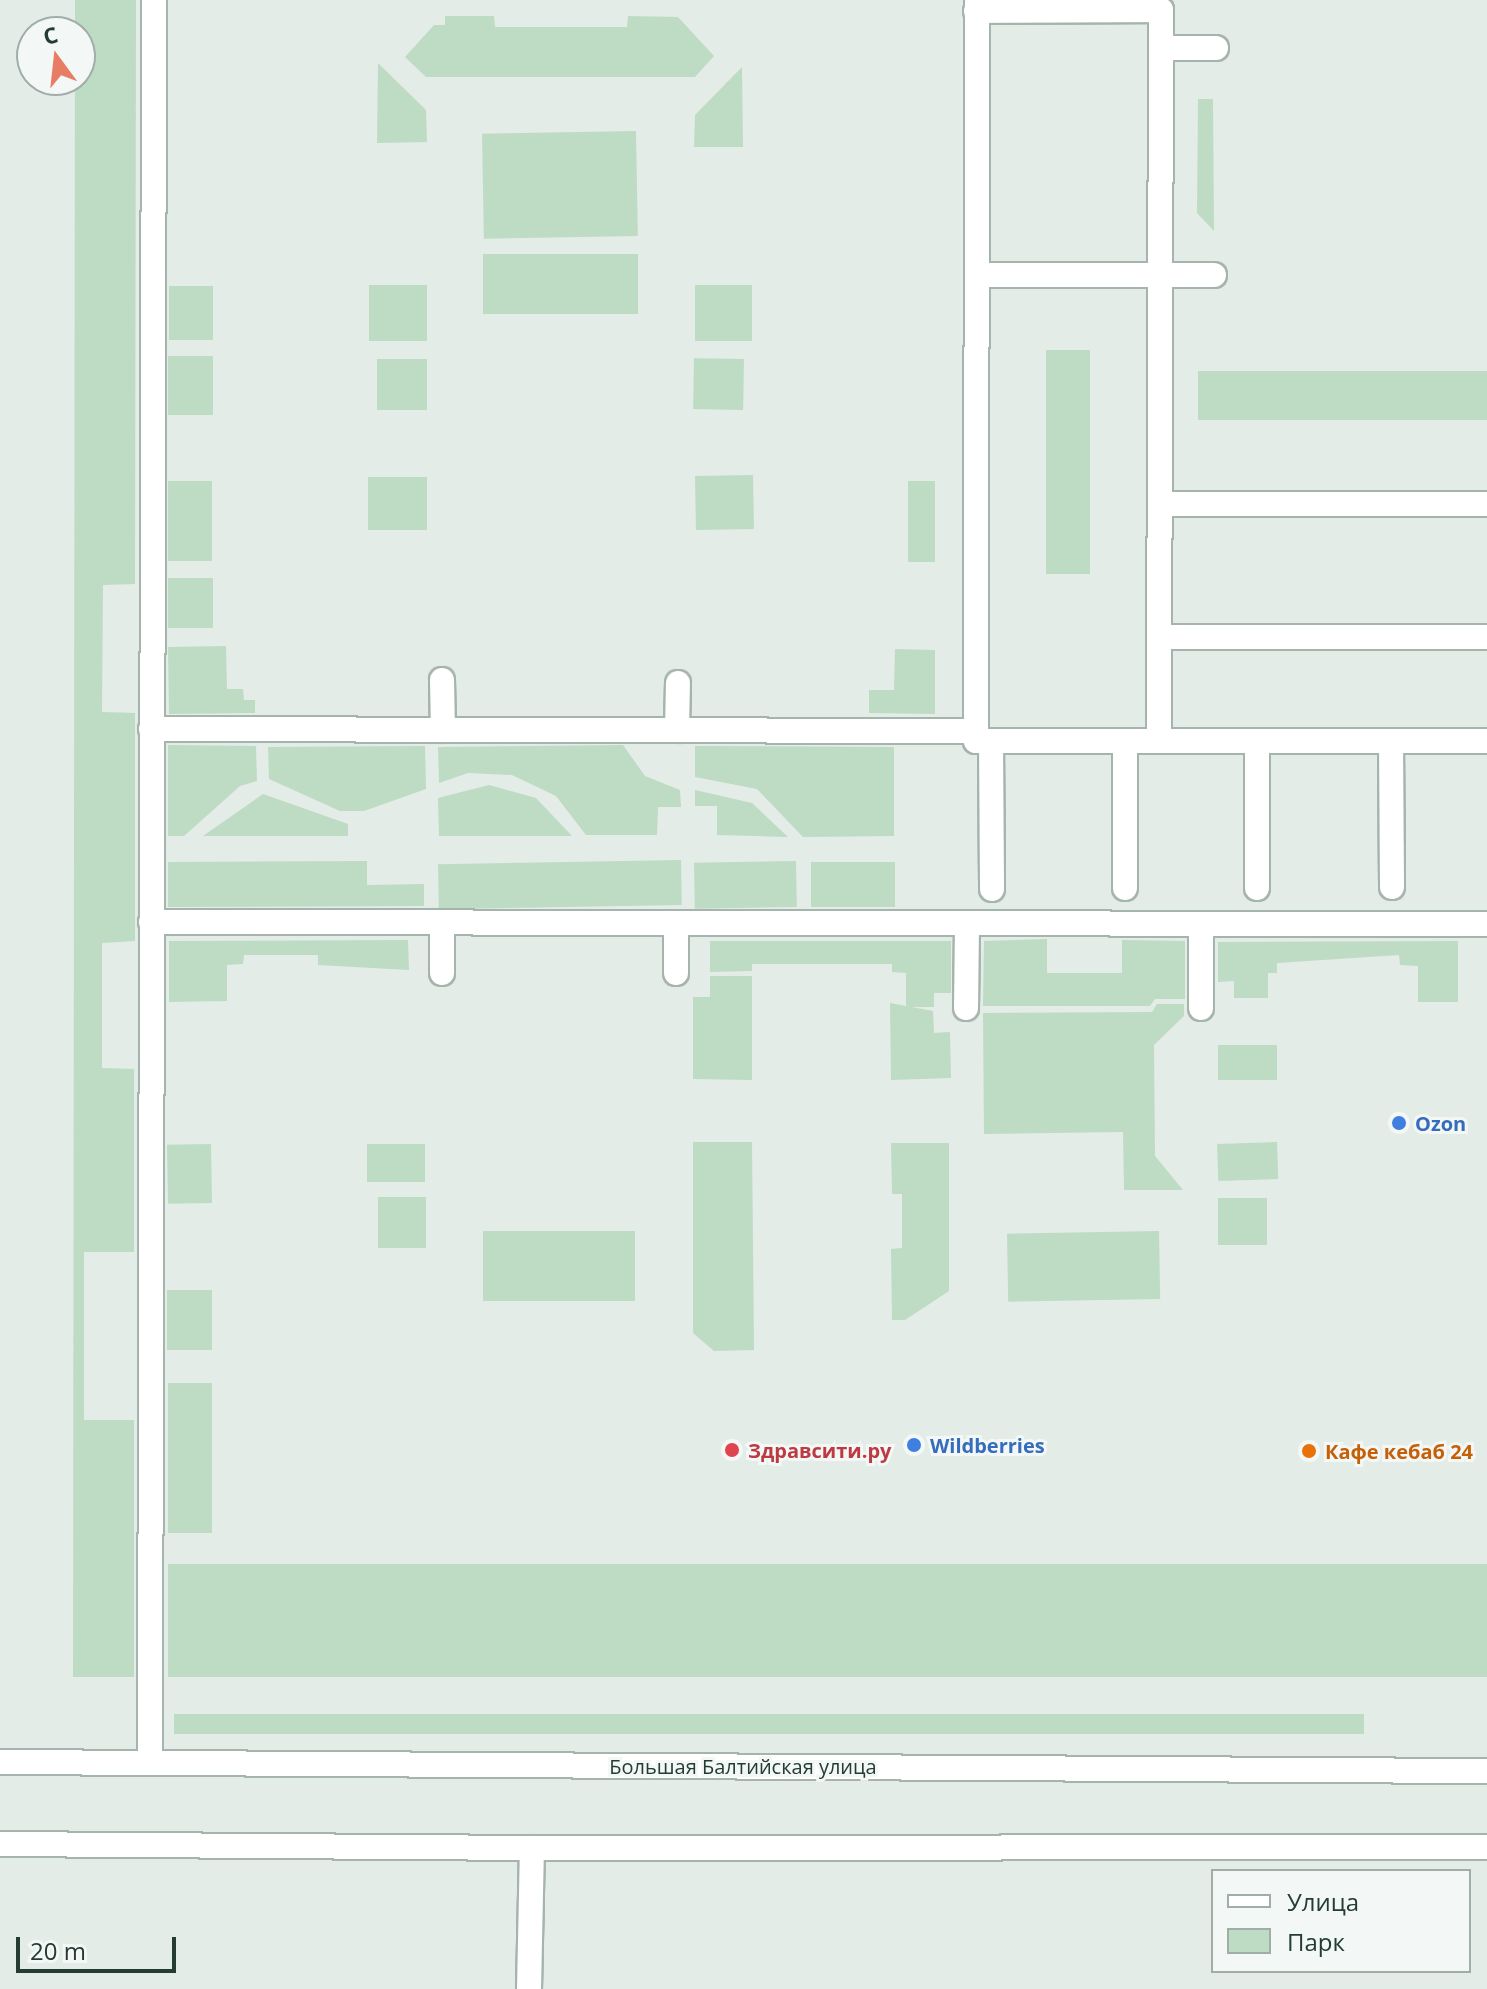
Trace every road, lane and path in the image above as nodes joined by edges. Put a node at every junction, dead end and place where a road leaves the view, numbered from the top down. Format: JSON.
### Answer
{"nodes":[{"id":1,"x":154,"y":0,"type":"edge"},
{"id":2,"x":976,"y":6,"type":"edge"},
{"id":3,"x":1161,"y":48,"type":"junction"},
{"id":4,"x":1216,"y":48,"type":"dead end"},
{"id":5,"x":977,"y":275,"type":"junction"},
{"id":6,"x":1160,"y":275,"type":"junction"},
{"id":7,"x":1214,"y":275,"type":"dead end"},
{"id":8,"x":1160,"y":504,"type":"junction"},
{"id":9,"x":1487,"y":504,"type":"edge"},
{"id":10,"x":1160,"y":637,"type":"junction"},
{"id":11,"x":1487,"y":637,"type":"edge"},
{"id":12,"x":442,"y":680,"type":"dead end"},
{"id":13,"x":678,"y":683,"type":"dead end"},
{"id":14,"x":151,"y":729,"type":"junction"},
{"id":15,"x":443,"y":730,"type":"junction"},
{"id":16,"x":677,"y":730,"type":"junction"},
{"id":17,"x":983,"y":736,"type":"junction"},
{"id":18,"x":1125,"y":741,"type":"junction"},
{"id":19,"x":1159,"y":741,"type":"junction"},
{"id":20,"x":1257,"y":741,"type":"junction"},
{"id":21,"x":1391,"y":741,"type":"junction"},
{"id":22,"x":1487,"y":741,"type":"edge"},
{"id":23,"x":1392,"y":887,"type":"dead end"},
{"id":24,"x":1125,"y":888,"type":"dead end"},
{"id":25,"x":1257,"y":888,"type":"dead end"},
{"id":26,"x":992,"y":889,"type":"dead end"},
{"id":27,"x":151,"y":922,"type":"junction"},
{"id":28,"x":442,"y":923,"type":"junction"},
{"id":29,"x":676,"y":924,"type":"junction"},
{"id":30,"x":967,"y":924,"type":"junction"},
{"id":31,"x":1487,"y":924,"type":"edge"},
{"id":32,"x":1201,"y":925,"type":"junction"},
{"id":33,"x":442,"y":973,"type":"dead end"},
{"id":34,"x":676,"y":973,"type":"dead end"},
{"id":35,"x":966,"y":1008,"type":"dead end"},
{"id":36,"x":1201,"y":1008,"type":"dead end"},
{"id":37,"x":0,"y":1762,"type":"edge"},
{"id":38,"x":150,"y":1763,"type":"junction"},
{"id":39,"x":1487,"y":1771,"type":"edge"},
{"id":40,"x":0,"y":1844,"type":"edge"},
{"id":41,"x":1487,"y":1847,"type":"edge"},
{"id":42,"x":532,"y":1848,"type":"junction"},
{"id":43,"x":529,"y":1989,"type":"edge"}],
"edges":[{"from":1,"to":14,"type":"street"},
{"from":2,"to":3,"type":"street"},
{"from":2,"to":5,"type":"street"},
{"from":3,"to":4,"type":"street"},
{"from":3,"to":6,"type":"street"},
{"from":5,"to":6,"type":"street"},
{"from":5,"to":17,"type":"street"},
{"from":6,"to":7,"type":"street"},
{"from":6,"to":8,"type":"street"},
{"from":8,"to":9,"type":"street"},
{"from":8,"to":10,"type":"street"},
{"from":10,"to":11,"type":"street"},
{"from":10,"to":19,"type":"street"},
{"from":12,"to":15,"type":"street"},
{"from":13,"to":16,"type":"street"},
{"from":14,"to":15,"type":"street"},
{"from":14,"to":27,"type":"street"},
{"from":15,"to":16,"type":"street"},
{"from":16,"to":17,"type":"street"},
{"from":17,"to":18,"type":"street"},
{"from":17,"to":26,"type":"street"},
{"from":18,"to":19,"type":"street"},
{"from":18,"to":24,"type":"street"},
{"from":19,"to":20,"type":"street"},
{"from":20,"to":21,"type":"street"},
{"from":20,"to":25,"type":"street"},
{"from":21,"to":22,"type":"street"},
{"from":21,"to":23,"type":"street"},
{"from":27,"to":28,"type":"street"},
{"from":27,"to":38,"type":"street"},
{"from":28,"to":29,"type":"street"},
{"from":28,"to":33,"type":"street"},
{"from":29,"to":30,"type":"street"},
{"from":29,"to":34,"type":"street"},
{"from":30,"to":32,"type":"street"},
{"from":30,"to":35,"type":"street"},
{"from":31,"to":32,"type":"street"},
{"from":32,"to":36,"type":"street"},
{"from":37,"to":38,"type":"street","name":"Большая Балтийская улица"},
{"from":38,"to":39,"type":"street","name":"Большая Балтийская улица"},
{"from":40,"to":42,"type":"street"},
{"from":41,"to":42,"type":"street"},
{"from":42,"to":43,"type":"street"}]}
